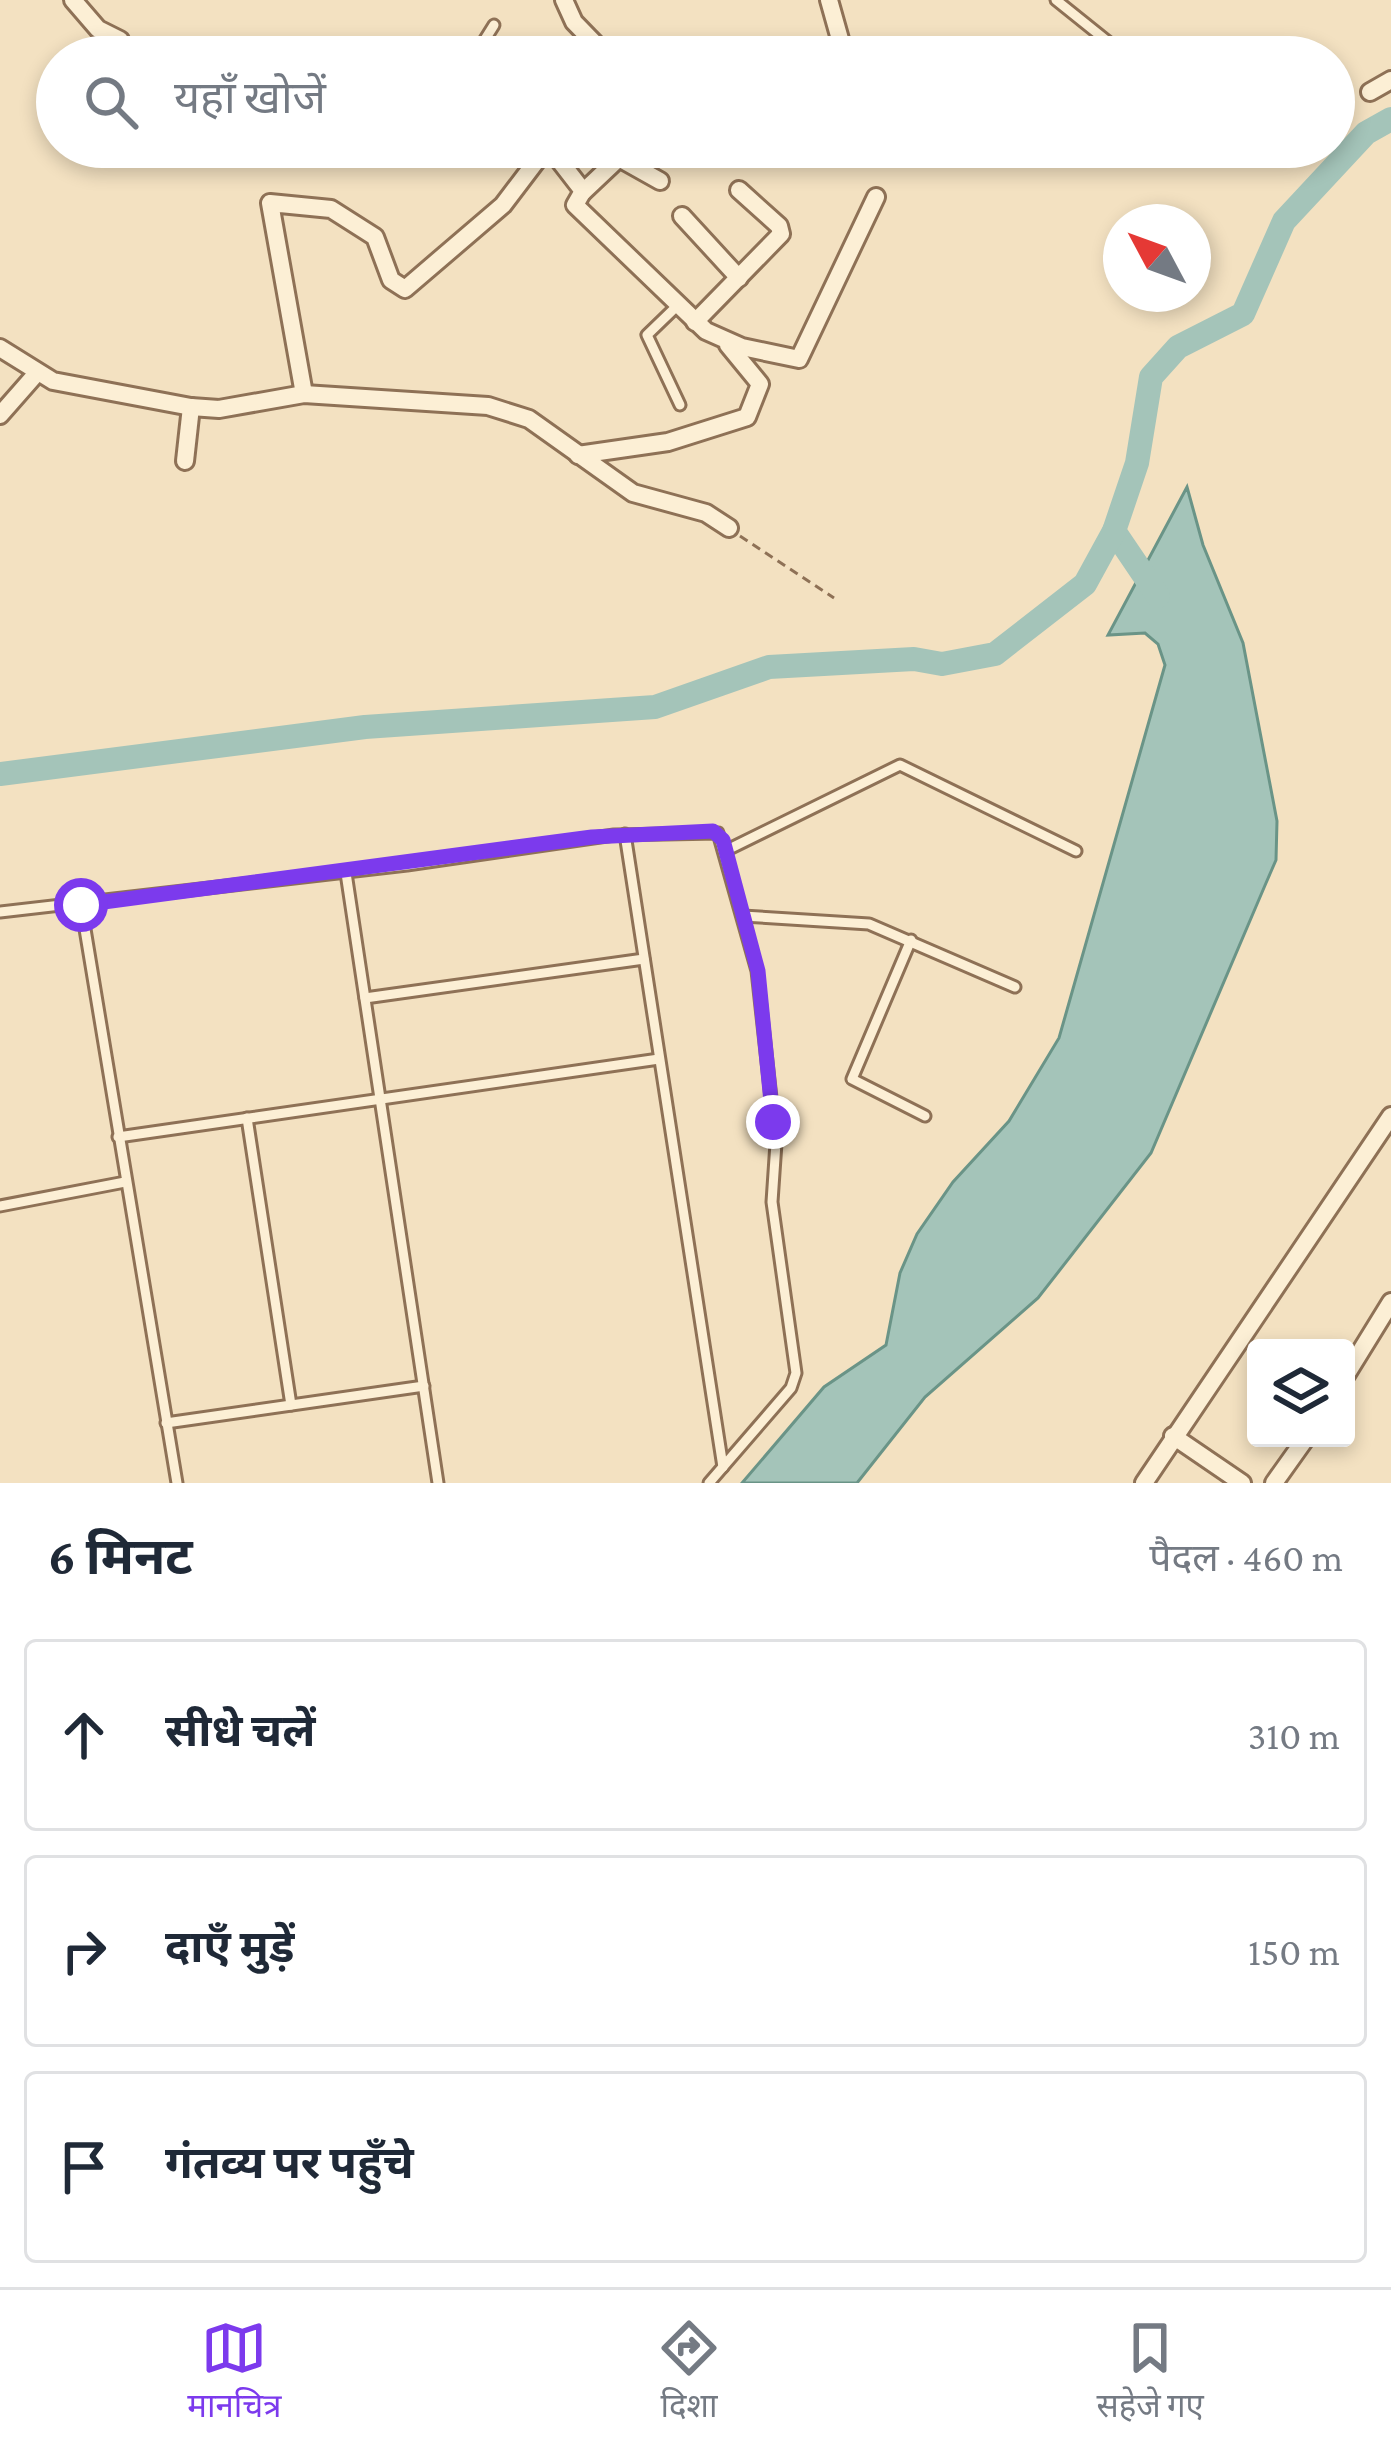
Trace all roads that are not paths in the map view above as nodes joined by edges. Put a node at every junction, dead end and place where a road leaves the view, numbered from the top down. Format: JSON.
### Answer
{"nodes":[{"id":1,"x":73,"y":0,"type":"edge"},
{"id":2,"x":564,"y":0,"type":"edge"},
{"id":3,"x":830,"y":0,"type":"edge"},
{"id":4,"x":1056,"y":0,"type":"edge"},
{"id":5,"x":494,"y":26,"type":"dead end"},
{"id":6,"x":112,"y":36,"type":"edge"},
{"id":7,"x":488,"y":36,"type":"edge"},
{"id":8,"x":588,"y":36,"type":"edge"},
{"id":9,"x":839,"y":36,"type":"edge"},
{"id":10,"x":1101,"y":36,"type":"edge"},
{"id":11,"x":1391,"y":80,"type":"edge"},
{"id":12,"x":1370,"y":92,"type":"dead end"},
{"id":13,"x":532,"y":168,"type":"edge"},
{"id":14,"x":564,"y":168,"type":"edge"},
{"id":15,"x":608,"y":168,"type":"edge"},
{"id":16,"x":637,"y":168,"type":"edge"},
{"id":17,"x":660,"y":181,"type":"dead end"},
{"id":18,"x":739,"y":190,"type":"dead end"},
{"id":19,"x":583,"y":192,"type":"junction"},
{"id":20,"x":876,"y":197,"type":"dead end"},
{"id":21,"x":682,"y":216,"type":"dead end"},
{"id":22,"x":739,"y":278,"type":"junction"},
{"id":23,"x":677,"y":306,"type":"junction"},
{"id":24,"x":694,"y":322,"type":"junction"},
{"id":25,"x":723,"y":340,"type":"junction"},
{"id":26,"x":0,"y":348,"type":"edge"},
{"id":27,"x":35,"y":374,"type":"junction"},
{"id":28,"x":304,"y":394,"type":"junction"},
{"id":29,"x":680,"y":405,"type":"dead end"},
{"id":30,"x":191,"y":407,"type":"junction"},
{"id":31,"x":0,"y":415,"type":"edge"},
{"id":32,"x":577,"y":455,"type":"junction"},
{"id":33,"x":185,"y":460,"type":"dead end"},
{"id":34,"x":729,"y":528,"type":"road end"},
{"id":35,"x":625,"y":834,"type":"junction"},
{"id":36,"x":725,"y":851,"type":"junction"},
{"id":37,"x":1076,"y":851,"type":"dead end"},
{"id":38,"x":346,"y":873,"type":"junction"},
{"id":39,"x":81,"y":905,"type":"junction"},
{"id":40,"x":0,"y":912,"type":"edge"},
{"id":41,"x":743,"y":916,"type":"junction"},
{"id":42,"x":911,"y":940,"type":"junction"},
{"id":43,"x":644,"y":959,"type":"junction"},
{"id":44,"x":1016,"y":987,"type":"dead end"},
{"id":45,"x":365,"y":998,"type":"junction"},
{"id":46,"x":659,"y":1059,"type":"junction"},
{"id":47,"x":381,"y":1098,"type":"junction"},
{"id":48,"x":925,"y":1116,"type":"dead end"},
{"id":49,"x":1391,"y":1116,"type":"edge"},
{"id":50,"x":247,"y":1118,"type":"junction"},
{"id":51,"x":118,"y":1137,"type":"junction"},
{"id":52,"x":125,"y":1182,"type":"junction"},
{"id":53,"x":0,"y":1205,"type":"edge"},
{"id":54,"x":1391,"y":1301,"type":"edge"},
{"id":55,"x":1355,"y":1360,"type":"edge"},
{"id":56,"x":424,"y":1386,"type":"junction"},
{"id":57,"x":291,"y":1405,"type":"junction"},
{"id":58,"x":166,"y":1423,"type":"junction"},
{"id":59,"x":1173,"y":1436,"type":"junction"},
{"id":60,"x":1300,"y":1447,"type":"edge"},
{"id":61,"x":723,"y":1467,"type":"junction"},
{"id":62,"x":176,"y":1483,"type":"edge"},
{"id":63,"x":438,"y":1483,"type":"edge"},
{"id":64,"x":709,"y":1483,"type":"edge"},
{"id":65,"x":1144,"y":1483,"type":"edge"},
{"id":66,"x":1242,"y":1483,"type":"edge"},
{"id":67,"x":1274,"y":1483,"type":"edge"}],
"edges":[{"from":1,"to":6,"type":"street"},
{"from":2,"to":8,"type":"street"},
{"from":3,"to":9,"type":"street"},
{"from":4,"to":10,"type":"lane"},
{"from":5,"to":7,"type":"lane"},
{"from":11,"to":12,"type":"street"},
{"from":13,"to":28,"type":"street"},
{"from":14,"to":19,"type":"street"},
{"from":15,"to":19,"type":"street"},
{"from":16,"to":17,"type":"street"},
{"from":18,"to":22,"type":"street"},
{"from":19,"to":23,"type":"street"},
{"from":20,"to":25,"type":"street"},
{"from":21,"to":22,"type":"street"},
{"from":22,"to":24,"type":"street"},
{"from":23,"to":24,"type":"street"},
{"from":23,"to":29,"type":"lane"},
{"from":24,"to":25,"type":"street"},
{"from":25,"to":32,"type":"street"},
{"from":26,"to":27,"type":"street"},
{"from":27,"to":30,"type":"street"},
{"from":27,"to":31,"type":"street"},
{"from":28,"to":30,"type":"street"},
{"from":28,"to":32,"type":"street"},
{"from":30,"to":33,"type":"street"},
{"from":32,"to":34,"type":"street"},
{"from":35,"to":36,"type":"lane"},
{"from":35,"to":38,"type":"lane"},
{"from":35,"to":43,"type":"lane"},
{"from":36,"to":37,"type":"lane"},
{"from":36,"to":41,"type":"lane"},
{"from":38,"to":39,"type":"lane"},
{"from":38,"to":45,"type":"lane"},
{"from":39,"to":40,"type":"lane"},
{"from":39,"to":51,"type":"lane"},
{"from":41,"to":42,"type":"lane"},
{"from":41,"to":61,"type":"lane"},
{"from":42,"to":44,"type":"lane"},
{"from":42,"to":48,"type":"lane"},
{"from":43,"to":45,"type":"lane"},
{"from":43,"to":46,"type":"lane"},
{"from":45,"to":47,"type":"lane"},
{"from":46,"to":47,"type":"lane"},
{"from":46,"to":61,"type":"lane"},
{"from":47,"to":50,"type":"lane"},
{"from":47,"to":56,"type":"lane"},
{"from":49,"to":59,"type":"street"},
{"from":50,"to":51,"type":"lane"},
{"from":50,"to":57,"type":"lane"},
{"from":51,"to":52,"type":"lane"},
{"from":52,"to":53,"type":"lane"},
{"from":52,"to":58,"type":"lane"},
{"from":54,"to":55,"type":"street"},
{"from":56,"to":57,"type":"lane"},
{"from":56,"to":63,"type":"lane"},
{"from":57,"to":58,"type":"lane"},
{"from":58,"to":62,"type":"lane"},
{"from":59,"to":65,"type":"street"},
{"from":59,"to":66,"type":"street"},
{"from":60,"to":67,"type":"street"},
{"from":61,"to":64,"type":"lane"}]}
